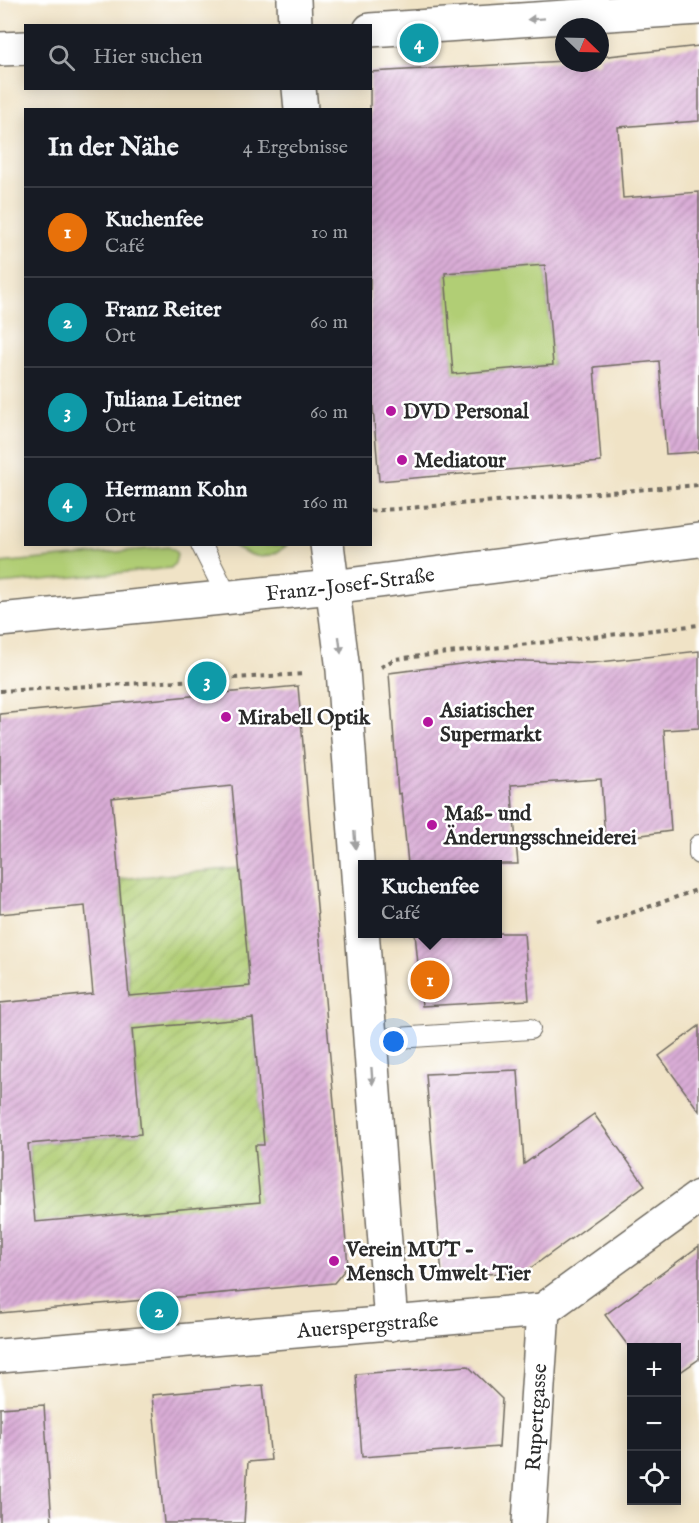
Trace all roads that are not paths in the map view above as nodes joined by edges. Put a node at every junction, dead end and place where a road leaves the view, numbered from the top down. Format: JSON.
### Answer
{"nodes":[{"id":1,"x":294,"y":0,"type":"edge"},
{"id":2,"x":699,"y":8,"type":"edge"},
{"id":3,"x":295,"y":24,"type":"edge"},
{"id":4,"x":372,"y":30,"type":"edge"},
{"id":5,"x":24,"y":48,"type":"edge"},
{"id":6,"x":0,"y":49,"type":"edge"},
{"id":7,"x":299,"y":90,"type":"edge"},
{"id":8,"x":301,"y":108,"type":"edge"},
{"id":9,"x":699,"y":540,"type":"edge"},
{"id":10,"x":202,"y":546,"type":"edge"},
{"id":11,"x":327,"y":546,"type":"edge"},
{"id":12,"x":332,"y":587,"type":"junction"},
{"id":13,"x":228,"y":598,"type":"junction"},
{"id":14,"x":0,"y":620,"type":"edge"},
{"id":15,"x":699,"y":845,"type":"edge"},
{"id":16,"x":699,"y":854,"type":"edge"},
{"id":17,"x":358,"y":883,"type":"edge"},
{"id":18,"x":362,"y":938,"type":"edge"},
{"id":19,"x":530,"y":1029,"type":"dead end"},
{"id":20,"x":369,"y":1040,"type":"junction"},
{"id":21,"x":699,"y":1197,"type":"edge"},
{"id":22,"x":543,"y":1310,"type":"junction"},
{"id":23,"x":391,"y":1324,"type":"junction"},
{"id":24,"x":0,"y":1356,"type":"edge"},
{"id":25,"x":529,"y":1523,"type":"edge"}],
"edges":[{"from":1,"to":3,"type":"street"},
{"from":2,"to":4,"type":"street","one_way":true},
{"from":5,"to":6,"type":"street"},
{"from":7,"to":8,"type":"street"},
{"from":9,"to":12,"type":"street","name":"Franz-Josef-Straße"},
{"from":10,"to":13,"type":"lane"},
{"from":11,"to":12,"type":"street"},
{"from":12,"to":13,"type":"street","name":"Franz-Josef-Straße"},
{"from":12,"to":17,"type":"street","one_way":true},
{"from":13,"to":14,"type":"street","name":"Franz-Josef-Straße"},
{"from":15,"to":16,"type":"lane"},
{"from":18,"to":20,"type":"street","one_way":true},
{"from":19,"to":20,"type":"lane"},
{"from":20,"to":23,"type":"street","one_way":true},
{"from":21,"to":22,"type":"street"},
{"from":22,"to":23,"type":"street","name":"Auerspergstraße"},
{"from":22,"to":25,"type":"street","name":"Rupertgasse"},
{"from":23,"to":24,"type":"street","name":"Auerspergstraße"}]}
